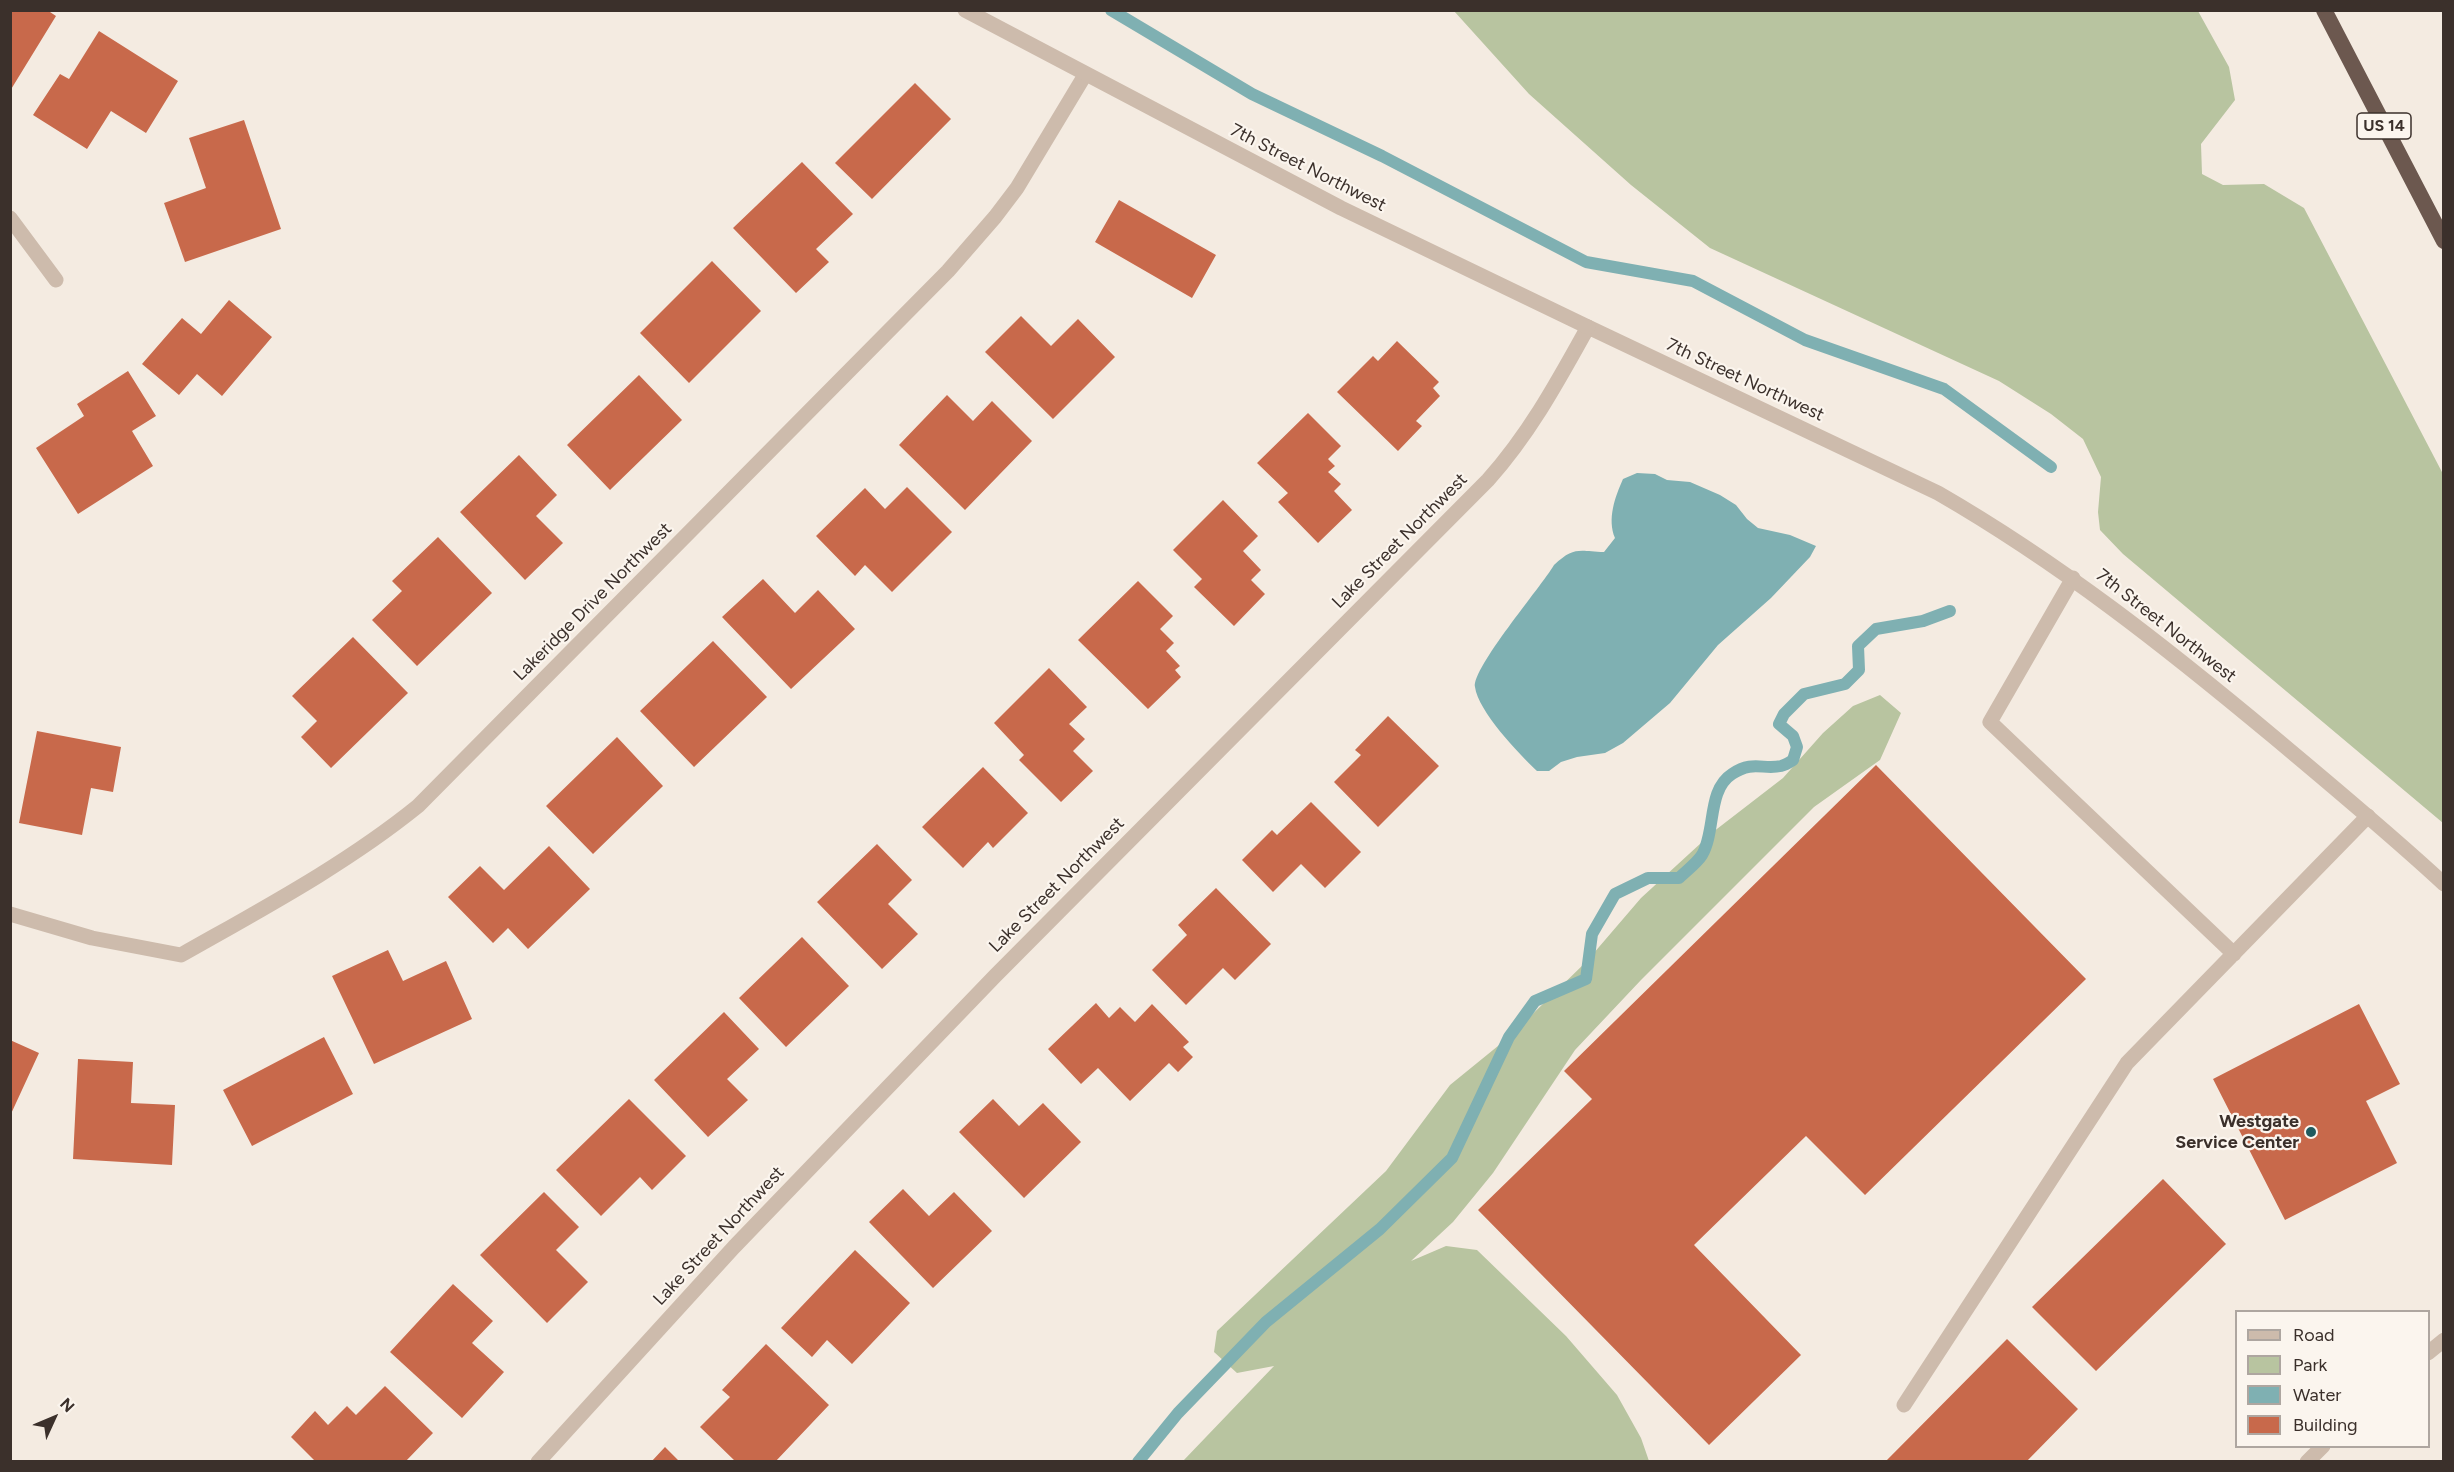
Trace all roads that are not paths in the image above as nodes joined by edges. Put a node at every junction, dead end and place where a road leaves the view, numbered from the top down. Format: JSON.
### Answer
{"nodes":[{"id":1,"x":965,"y":10,"type":"edge"},
{"id":2,"x":2324,"y":10,"type":"edge"},
{"id":3,"x":1085,"y":75,"type":"junction"},
{"id":4,"x":10,"y":218,"type":"edge"},
{"id":5,"x":2444,"y":241,"type":"edge"},
{"id":6,"x":56,"y":280,"type":"dead end"},
{"id":7,"x":1587,"y":327,"type":"junction"},
{"id":8,"x":2073,"y":578,"type":"junction"},
{"id":9,"x":2368,"y":816,"type":"junction"},
{"id":10,"x":2444,"y":884,"type":"edge"},
{"id":11,"x":10,"y":914,"type":"edge"},
{"id":12,"x":2234,"y":954,"type":"junction"},
{"id":13,"x":2444,"y":1340,"type":"edge"},
{"id":14,"x":2430,"y":1351,"type":"edge"},
{"id":15,"x":1904,"y":1405,"type":"dead end"},
{"id":16,"x":2321,"y":1448,"type":"edge"},
{"id":17,"x":538,"y":1461,"type":"edge"},
{"id":18,"x":2307,"y":1461,"type":"edge"}],
"edges":[{"from":1,"to":3,"type":"street","name":"7th Street Northwest"},
{"from":2,"to":5,"type":"highway","number":"US 14"},
{"from":3,"to":7,"type":"street","name":"7th Street Northwest"},
{"from":3,"to":11,"type":"street","name":"Lakeridge Drive Northwest"},
{"from":4,"to":6,"type":"street"},
{"from":7,"to":8,"type":"street","name":"7th Street Northwest"},
{"from":7,"to":17,"type":"street","name":"Lake Street Northwest"},
{"from":8,"to":9,"type":"street","name":"7th Street Northwest"},
{"from":8,"to":12,"type":"street"},
{"from":9,"to":10,"type":"street","name":"7th Street Northwest"},
{"from":9,"to":12,"type":"street"},
{"from":12,"to":15,"type":"street"},
{"from":13,"to":14,"type":"street"},
{"from":16,"to":18,"type":"street"}]}
